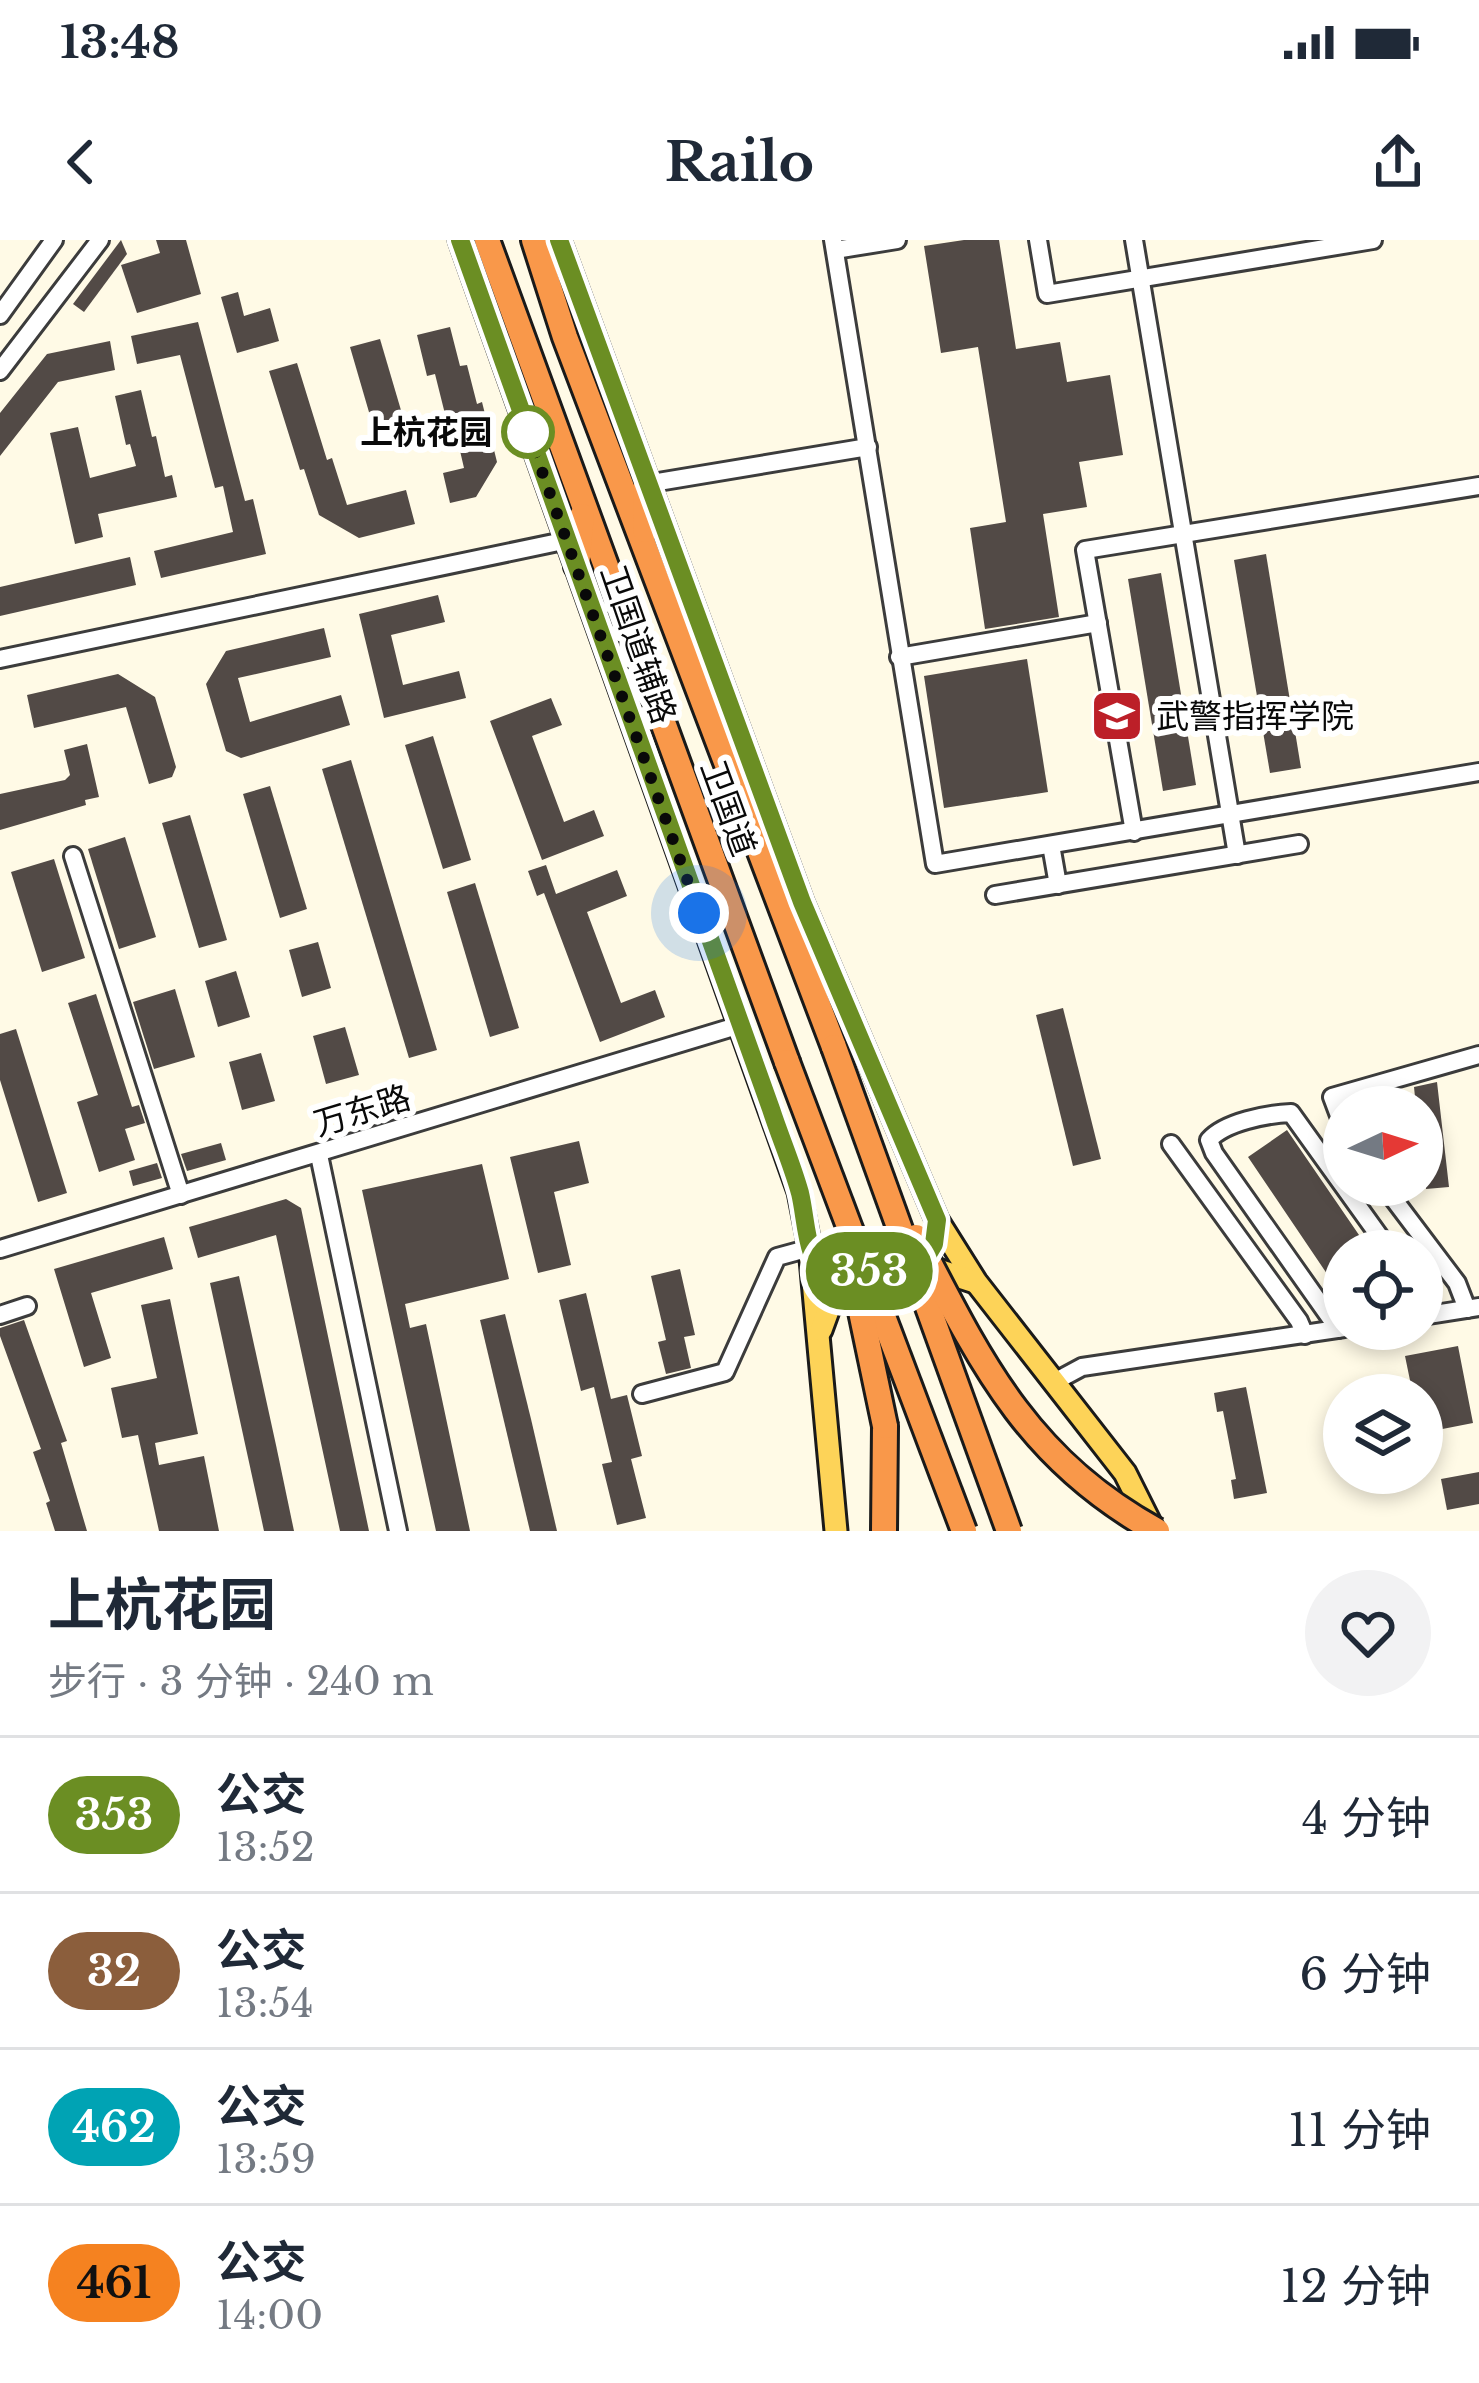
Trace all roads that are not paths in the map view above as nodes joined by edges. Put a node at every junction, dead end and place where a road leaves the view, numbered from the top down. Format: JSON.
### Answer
{"nodes":[{"id":1,"x":54,"y":240,"type":"edge"},
{"id":2,"x":100,"y":240,"type":"edge"},
{"id":3,"x":534,"y":240,"type":"edge"},
{"id":4,"x":559,"y":240,"type":"edge"},
{"id":5,"x":897,"y":240,"type":"edge"},
{"id":6,"x":1038,"y":240,"type":"edge"},
{"id":7,"x":1134,"y":240,"type":"edge"},
{"id":8,"x":1244,"y":240,"type":"edge"},
{"id":9,"x":1373,"y":240,"type":"edge"},
{"id":10,"x":469,"y":241,"type":"edge"},
{"id":11,"x":1353,"y":242,"type":"edge"},
{"id":12,"x":834,"y":245,"type":"edge"},
{"id":13,"x":1248,"y":261,"type":"junction"},
{"id":14,"x":1141,"y":279,"type":"junction"},
{"id":15,"x":0,"y":315,"type":"edge"},
{"id":16,"x":0,"y":371,"type":"edge"},
{"id":17,"x":868,"y":447,"type":"junction"},
{"id":18,"x":609,"y":453,"type":"junction"},
{"id":19,"x":646,"y":484,"type":"junction"},
{"id":20,"x":1479,"y":486,"type":"edge"},
{"id":21,"x":583,"y":507,"type":"junction"},
{"id":22,"x":1182,"y":534,"type":"junction"},
{"id":23,"x":568,"y":540,"type":"junction"},
{"id":24,"x":645,"y":544,"type":"junction"},
{"id":25,"x":577,"y":566,"type":"junction"},
{"id":26,"x":1098,"y":623,"type":"junction"},
{"id":27,"x":899,"y":657,"type":"junction"},
{"id":28,"x":0,"y":659,"type":"edge"},
{"id":29,"x":1479,"y":772,"type":"edge"},
{"id":30,"x":1232,"y":814,"type":"junction"},
{"id":31,"x":1134,"y":832,"type":"junction"},
{"id":32,"x":1299,"y":844,"type":"dead end"},
{"id":33,"x":1051,"y":845,"type":"junction"},
{"id":34,"x":1237,"y":855,"type":"junction"},
{"id":35,"x":73,"y":856,"type":"dead end"},
{"id":36,"x":1058,"y":885,"type":"junction"},
{"id":37,"x":995,"y":895,"type":"dead end"},
{"id":38,"x":740,"y":1025,"type":"junction"},
{"id":39,"x":1479,"y":1055,"type":"edge"},
{"id":40,"x":1370,"y":1086,"type":"edge"},
{"id":41,"x":1172,"y":1144,"type":"dead end"},
{"id":42,"x":871,"y":1149,"type":"junction"},
{"id":43,"x":319,"y":1155,"type":"junction"},
{"id":44,"x":181,"y":1196,"type":"junction"},
{"id":45,"x":1399,"y":1206,"type":"edge"},
{"id":46,"x":842,"y":1215,"type":"junction"},
{"id":47,"x":937,"y":1220,"type":"junction"},
{"id":48,"x":1375,"y":1230,"type":"edge"},
{"id":49,"x":810,"y":1248,"type":"junction"},
{"id":50,"x":0,"y":1249,"type":"edge"},
{"id":51,"x":976,"y":1282,"type":"junction"},
{"id":52,"x":1323,"y":1304,"type":"edge"},
{"id":53,"x":27,"y":1306,"type":"dead end"},
{"id":54,"x":1473,"y":1308,"type":"edge"},
{"id":55,"x":1443,"y":1313,"type":"edge"},
{"id":56,"x":0,"y":1315,"type":"edge"},
{"id":57,"x":1323,"y":1332,"type":"edge"},
{"id":58,"x":1305,"y":1335,"type":"junction"},
{"id":59,"x":818,"y":1350,"type":"junction"},
{"id":60,"x":1056,"y":1381,"type":"junction"},
{"id":61,"x":643,"y":1394,"type":"dead end"},
{"id":62,"x":398,"y":1531,"type":"edge"},
{"id":63,"x":836,"y":1531,"type":"edge"},
{"id":64,"x":884,"y":1531,"type":"edge"},
{"id":65,"x":964,"y":1531,"type":"edge"},
{"id":66,"x":1009,"y":1531,"type":"edge"},
{"id":67,"x":1155,"y":1531,"type":"edge"}],
"edges":[{"from":1,"to":15,"type":"street"},
{"from":2,"to":16,"type":"street"},
{"from":3,"to":18,"type":"highway","name":"卫国道"},
{"from":4,"to":19,"type":"main road","name":"卫国道辅路"},
{"from":5,"to":12,"type":"street"},
{"from":6,"to":14,"type":"street"},
{"from":7,"to":14,"type":"street"},
{"from":8,"to":13,"type":"street"},
{"from":9,"to":11,"type":"street"},
{"from":10,"to":21,"type":"highway","name":"卫国道"},
{"from":10,"to":23,"type":"main road","name":"卫国道辅路"},
{"from":11,"to":13,"type":"street"},
{"from":12,"to":17,"type":"street"},
{"from":13,"to":14,"type":"street"},
{"from":14,"to":22,"type":"street"},
{"from":17,"to":19,"type":"street"},
{"from":17,"to":27,"type":"street"},
{"from":18,"to":19,"type":"main road"},
{"from":18,"to":24,"type":"highway","name":"卫国道"},
{"from":19,"to":24,"type":"highway"},
{"from":19,"to":47,"type":"main road","name":"卫国道辅路"},
{"from":20,"to":22,"type":"street"},
{"from":21,"to":25,"type":"highway"},
{"from":21,"to":46,"type":"highway","name":"卫国道","bridge":true},
{"from":22,"to":26,"type":"street"},
{"from":22,"to":30,"type":"street"},
{"from":23,"to":25,"type":"main road","name":"卫国道辅路"},
{"from":23,"to":28,"type":"street"},
{"from":24,"to":42,"type":"highway","name":"卫国道","bridge":true},
{"from":25,"to":38,"type":"main road","name":"卫国道辅路"},
{"from":26,"to":27,"type":"street"},
{"from":26,"to":31,"type":"street"},
{"from":27,"to":33,"type":"street"},
{"from":29,"to":30,"type":"street"},
{"from":30,"to":31,"type":"street"},
{"from":30,"to":34,"type":"street"},
{"from":31,"to":33,"type":"street"},
{"from":32,"to":34,"type":"street"},
{"from":33,"to":36,"type":"street"},
{"from":34,"to":36,"type":"street"},
{"from":35,"to":44,"type":"street"},
{"from":36,"to":37,"type":"street"},
{"from":38,"to":43,"type":"street","name":"万东路"},
{"from":38,"to":49,"type":"main road","name":"卫国道辅路"},
{"from":39,"to":40,"type":"street"},
{"from":41,"to":58,"type":"street"},
{"from":42,"to":66,"type":"highway","name":"卫国道","bridge":true},
{"from":42,"to":67,"type":"highway","bridge":true},
{"from":43,"to":44,"type":"street","name":"万东路"},
{"from":43,"to":62,"type":"street"},
{"from":44,"to":50,"type":"street","name":"万东路"},
{"from":45,"to":54,"type":"street"},
{"from":46,"to":64,"type":"highway","bridge":true},
{"from":46,"to":65,"type":"highway","name":"卫国道","bridge":true},
{"from":47,"to":49,"type":"main road"},
{"from":47,"to":51,"type":"main road","name":"卫国道辅路"},
{"from":48,"to":52,"type":"street"},
{"from":49,"to":59,"type":"main road","name":"卫国道辅路"},
{"from":49,"to":61,"type":"street"},
{"from":51,"to":59,"type":"main road"},
{"from":51,"to":60,"type":"main road"},
{"from":53,"to":56,"type":"street"},
{"from":54,"to":55,"type":"street"},
{"from":57,"to":58,"type":"street"},
{"from":58,"to":60,"type":"street"},
{"from":59,"to":63,"type":"main road"},
{"from":60,"to":67,"type":"main road"}]}
